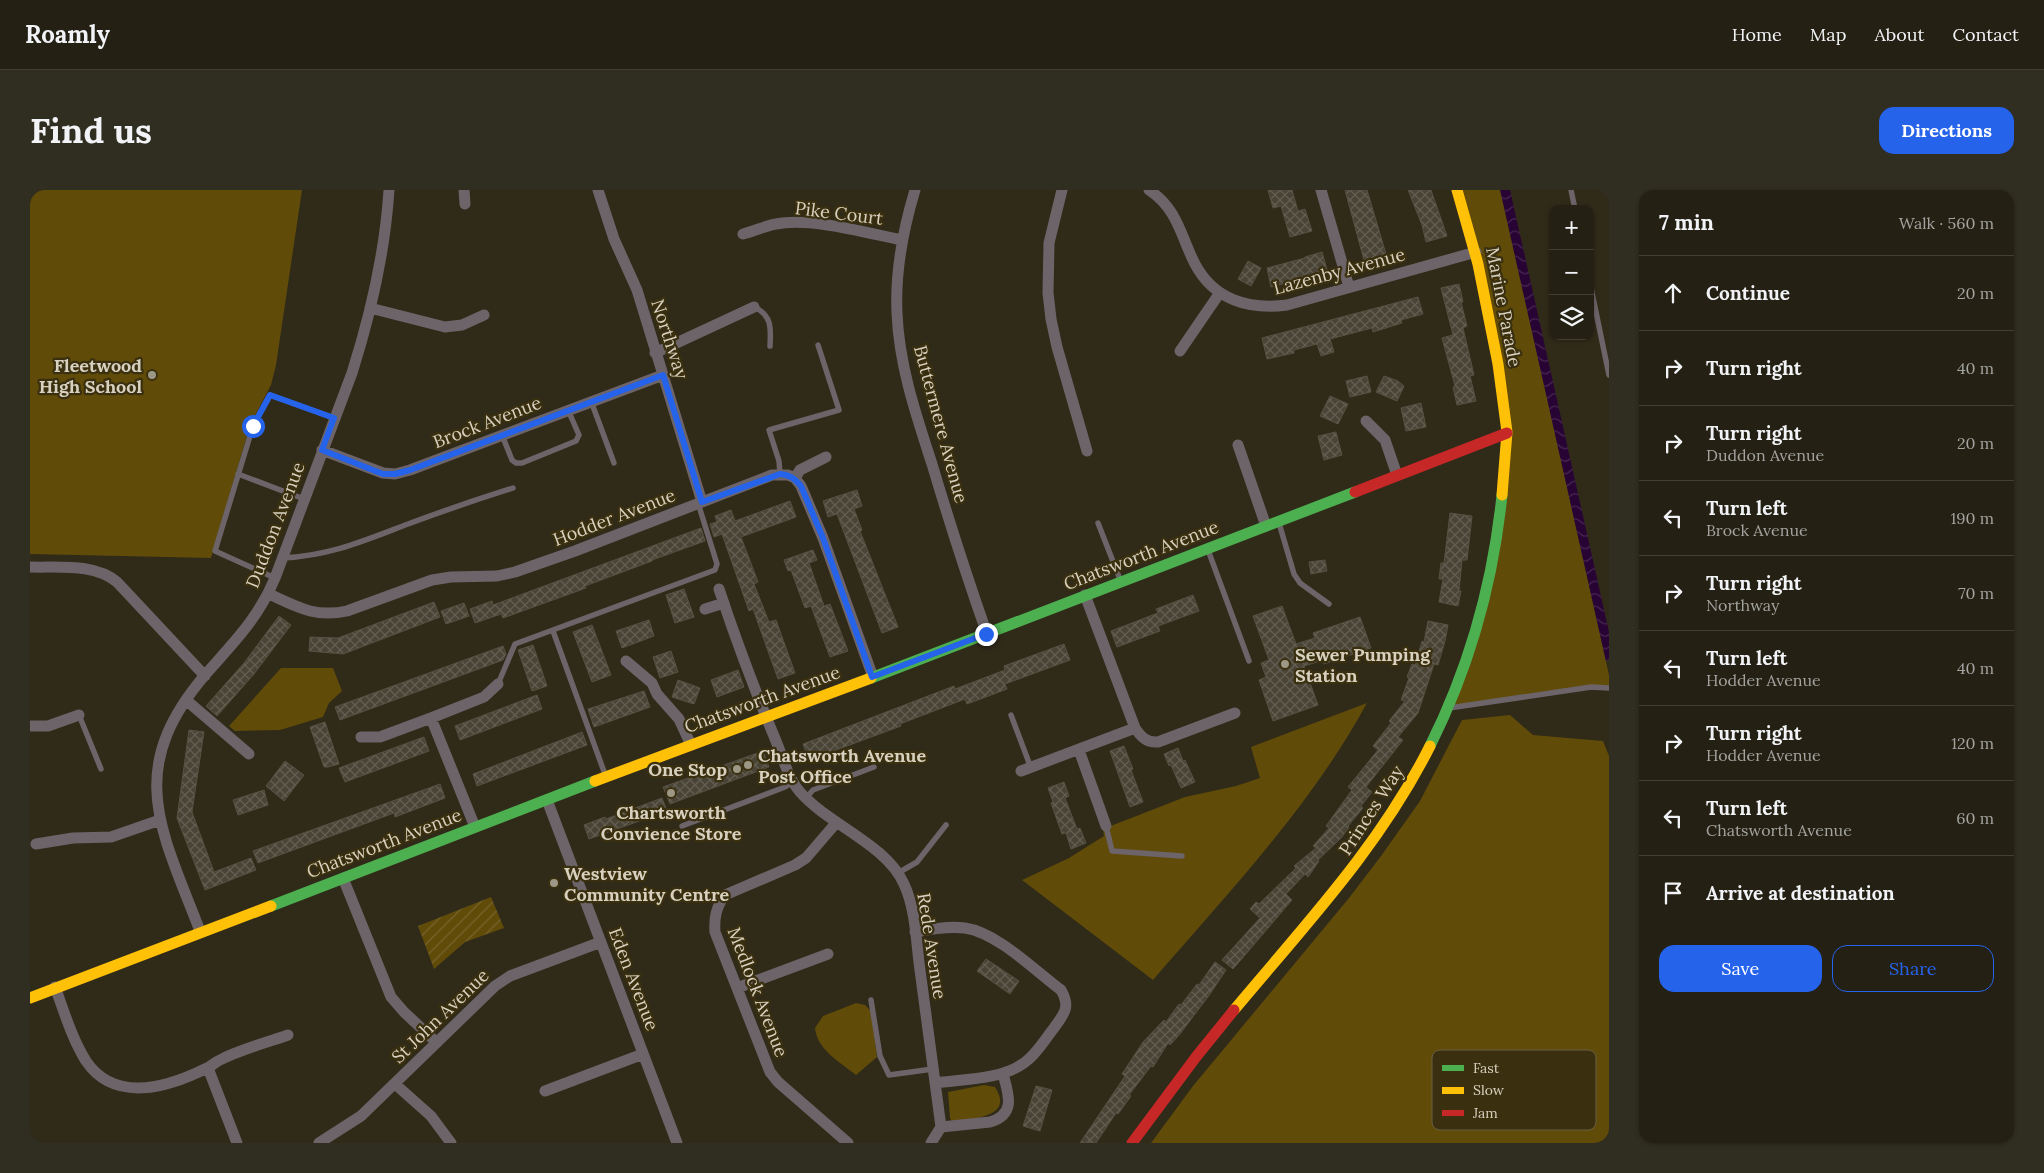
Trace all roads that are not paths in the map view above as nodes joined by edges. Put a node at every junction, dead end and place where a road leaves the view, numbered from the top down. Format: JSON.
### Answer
{"nodes":[{"id":1,"x":389,"y":190,"type":"edge"},
{"id":2,"x":464,"y":190,"type":"edge"},
{"id":3,"x":598,"y":190,"type":"edge"},
{"id":4,"x":915,"y":190,"type":"edge"},
{"id":5,"x":1062,"y":190,"type":"edge"},
{"id":6,"x":1149,"y":190,"type":"edge"},
{"id":7,"x":1321,"y":190,"type":"edge"},
{"id":8,"x":1458,"y":190,"type":"edge"},
{"id":9,"x":1571,"y":190,"type":"edge"},
{"id":10,"x":1162,"y":193,"type":"edge"},
{"id":11,"x":465,"y":204,"type":"dead end"},
{"id":12,"x":1574,"y":205,"type":"edge"},
{"id":13,"x":743,"y":234,"type":"dead end"},
{"id":14,"x":902,"y":240,"type":"junction"},
{"id":15,"x":1476,"y":252,"type":"junction"},
{"id":16,"x":1350,"y":287,"type":"junction"},
{"id":17,"x":1219,"y":294,"type":"junction"},
{"id":18,"x":1592,"y":295,"type":"edge"},
{"id":19,"x":754,"y":307,"type":"joint"},
{"id":20,"x":370,"y":308,"type":"junction"},
{"id":21,"x":484,"y":315,"type":"dead end"},
{"id":22,"x":818,"y":345,"type":"dead end"},
{"id":23,"x":770,"y":346,"type":"dead end"},
{"id":24,"x":1180,"y":351,"type":"dead end"},
{"id":25,"x":655,"y":353,"type":"junction"},
{"id":26,"x":663,"y":375,"type":"junction"},
{"id":27,"x":1609,"y":375,"type":"edge"},
{"id":28,"x":591,"y":402,"type":"junction"},
{"id":29,"x":568,"y":410,"type":"junction"},
{"id":30,"x":334,"y":418,"type":"junction"},
{"id":31,"x":1366,"y":421,"type":"dead end"},
{"id":32,"x":1507,"y":433,"type":"junction"},
{"id":33,"x":502,"y":435,"type":"junction"},
{"id":34,"x":1238,"y":445,"type":"dead end"},
{"id":35,"x":322,"y":450,"type":"junction"},
{"id":36,"x":1087,"y":451,"type":"dead end"},
{"id":37,"x":826,"y":457,"type":"dead end"},
{"id":38,"x":614,"y":464,"type":"dead end"},
{"id":39,"x":238,"y":474,"type":"junction"},
{"id":40,"x":780,"y":474,"type":"junction"},
{"id":41,"x":1396,"y":475,"type":"junction"},
{"id":42,"x":795,"y":478,"type":"junction"},
{"id":43,"x":513,"y":488,"type":"dead end"},
{"id":44,"x":304,"y":499,"type":"junction"},
{"id":45,"x":700,"y":503,"type":"junction"},
{"id":46,"x":1278,"y":521,"type":"junction"},
{"id":47,"x":1098,"y":523,"type":"dead end"},
{"id":48,"x":1266,"y":526,"type":"junction"},
{"id":49,"x":1207,"y":548,"type":"junction"},
{"id":50,"x":283,"y":558,"type":"junction"},
{"id":51,"x":30,"y":567,"type":"edge"},
{"id":52,"x":275,"y":578,"type":"junction"},
{"id":53,"x":1121,"y":582,"type":"junction"},
{"id":54,"x":719,"y":589,"type":"dead end"},
{"id":55,"x":269,"y":594,"type":"junction"},
{"id":56,"x":1085,"y":596,"type":"junction"},
{"id":57,"x":724,"y":603,"type":"junction"},
{"id":58,"x":1329,"y":604,"type":"dead end"},
{"id":59,"x":705,"y":609,"type":"dead end"},
{"id":60,"x":553,"y":631,"type":"junction"},
{"id":61,"x":986,"y":634,"type":"junction"},
{"id":62,"x":626,"y":661,"type":"dead end"},
{"id":63,"x":1249,"y":661,"type":"dead end"},
{"id":64,"x":205,"y":676,"type":"junction"},
{"id":65,"x":872,"y":677,"type":"junction"},
{"id":66,"x":498,"y":684,"type":"joint"},
{"id":67,"x":1609,"y":688,"type":"edge"},
{"id":68,"x":186,"y":700,"type":"junction"},
{"id":69,"x":1449,"y":708,"type":"junction"},
{"id":70,"x":1235,"y":713,"type":"dead end"},
{"id":71,"x":79,"y":715,"type":"joint"},
{"id":72,"x":1011,"y":715,"type":"dead end"},
{"id":73,"x":766,"y":716,"type":"junction"},
{"id":74,"x":430,"y":718,"type":"junction"},
{"id":75,"x":30,"y":726,"type":"edge"},
{"id":76,"x":1135,"y":728,"type":"junction"},
{"id":77,"x":361,"y":737,"type":"dead end"},
{"id":78,"x":692,"y":744,"type":"junction"},
{"id":79,"x":1079,"y":750,"type":"junction"},
{"id":80,"x":249,"y":754,"type":"dead end"},
{"id":81,"x":874,"y":767,"type":"dead end"},
{"id":82,"x":101,"y":769,"type":"dead end"},
{"id":83,"x":1026,"y":770,"type":"joint"},
{"id":84,"x":606,"y":777,"type":"junction"},
{"id":85,"x":793,"y":782,"type":"junction"},
{"id":86,"x":806,"y":798,"type":"junction"},
{"id":87,"x":547,"y":800,"type":"junction"},
{"id":88,"x":160,"y":820,"type":"junction"},
{"id":89,"x":836,"y":823,"type":"junction"},
{"id":90,"x":946,"y":825,"type":"dead end"},
{"id":91,"x":682,"y":826,"type":"dead end"},
{"id":92,"x":1106,"y":826,"type":"joint"},
{"id":93,"x":475,"y":828,"type":"junction"},
{"id":94,"x":36,"y":844,"type":"dead end"},
{"id":95,"x":1182,"y":856,"type":"dead end"},
{"id":96,"x":898,"y":873,"type":"junction"},
{"id":97,"x":344,"y":878,"type":"junction"},
{"id":98,"x":200,"y":931,"type":"junction"},
{"id":99,"x":915,"y":932,"type":"junction"},
{"id":100,"x":601,"y":942,"type":"junction"},
{"id":101,"x":828,"y":954,"type":"dead end"},
{"id":102,"x":55,"y":987,"type":"junction"},
{"id":103,"x":737,"y":988,"type":"junction"},
{"id":104,"x":30,"y":998,"type":"edge"},
{"id":105,"x":872,"y":1000,"type":"dead end"},
{"id":106,"x":288,"y":1035,"type":"dead end"},
{"id":107,"x":436,"y":1042,"type":"junction"},
{"id":108,"x":643,"y":1054,"type":"junction"},
{"id":109,"x":208,"y":1068,"type":"junction"},
{"id":110,"x":933,"y":1069,"type":"junction"},
{"id":111,"x":1003,"y":1074,"type":"junction"},
{"id":112,"x":935,"y":1083,"type":"junction"},
{"id":113,"x":395,"y":1084,"type":"junction"},
{"id":114,"x":545,"y":1091,"type":"dead end"},
{"id":115,"x":941,"y":1128,"type":"junction"},
{"id":116,"x":237,"y":1143,"type":"edge"},
{"id":117,"x":319,"y":1143,"type":"edge"},
{"id":118,"x":451,"y":1143,"type":"edge"},
{"id":119,"x":677,"y":1143,"type":"edge"},
{"id":120,"x":848,"y":1143,"type":"edge"},
{"id":121,"x":931,"y":1143,"type":"edge"},
{"id":122,"x":1132,"y":1143,"type":"edge"}],
"edges":[{"from":1,"to":20,"type":"street","name":"Duddon Avenue"},
{"from":2,"to":11,"type":"street"},
{"from":3,"to":25,"type":"street","name":"Northway"},
{"from":4,"to":14,"type":"street","name":"Buttermere Avenue"},
{"from":5,"to":36,"type":"street"},
{"from":6,"to":10,"type":"street","name":"Lazenby Avenue"},
{"from":7,"to":16,"type":"street"},
{"from":8,"to":15,"type":"street","name":"Marine Parade"},
{"from":9,"to":12,"type":"lane"},
{"from":10,"to":17,"type":"street","name":"Lazenby Avenue"},
{"from":13,"to":14,"type":"street","name":"Pike Court"},
{"from":14,"to":61,"type":"street","name":"Buttermere Avenue"},
{"from":15,"to":16,"type":"street","name":"Lazenby Avenue"},
{"from":15,"to":32,"type":"street","name":"Marine Parade"},
{"from":16,"to":17,"type":"street","name":"Lazenby Avenue"},
{"from":17,"to":24,"type":"street"},
{"from":18,"to":27,"type":"lane"},
{"from":19,"to":23,"type":"lane"},
{"from":19,"to":25,"type":"street"},
{"from":20,"to":21,"type":"street"},
{"from":20,"to":30,"type":"street","name":"Duddon Avenue"},
{"from":22,"to":40,"type":"lane"},
{"from":25,"to":26,"type":"street","name":"Northway"},
{"from":26,"to":28,"type":"street","name":"Brock Avenue"},
{"from":26,"to":45,"type":"street","name":"Northway"},
{"from":28,"to":29,"type":"street","name":"Brock Avenue"},
{"from":28,"to":38,"type":"lane"},
{"from":29,"to":33,"type":"street","name":"Brock Avenue"},
{"from":29,"to":33,"type":"lane"},
{"from":30,"to":35,"type":"street","name":"Duddon Avenue"},
{"from":30,"to":39,"type":"lane"},
{"from":31,"to":41,"type":"street"},
{"from":32,"to":41,"type":"street","name":"Chatsworth Avenue"},
{"from":32,"to":69,"type":"street","name":"Princes Way"},
{"from":33,"to":35,"type":"street","name":"Brock Avenue"},
{"from":34,"to":48,"type":"street"},
{"from":35,"to":44,"type":"street","name":"Duddon Avenue"},
{"from":37,"to":42,"type":"street"},
{"from":39,"to":44,"type":"lane"},
{"from":39,"to":52,"type":"lane"},
{"from":40,"to":42,"type":"street"},
{"from":40,"to":45,"type":"street","name":"Hodder Avenue"},
{"from":41,"to":46,"type":"street","name":"Chatsworth Avenue"},
{"from":42,"to":65,"type":"street"},
{"from":43,"to":50,"type":"lane"},
{"from":44,"to":50,"type":"street","name":"Duddon Avenue"},
{"from":45,"to":55,"type":"street","name":"Hodder Avenue"},
{"from":45,"to":60,"type":"lane"},
{"from":46,"to":48,"type":"street","name":"Chatsworth Avenue"},
{"from":46,"to":58,"type":"lane"},
{"from":47,"to":53,"type":"lane"},
{"from":48,"to":49,"type":"street","name":"Chatsworth Avenue"},
{"from":49,"to":53,"type":"street","name":"Chatsworth Avenue"},
{"from":49,"to":63,"type":"lane"},
{"from":50,"to":52,"type":"street","name":"Duddon Avenue"},
{"from":51,"to":64,"type":"street"},
{"from":52,"to":55,"type":"street","name":"Duddon Avenue"},
{"from":53,"to":56,"type":"street","name":"Chatsworth Avenue"},
{"from":54,"to":57,"type":"street","name":"Rede Avenue"},
{"from":55,"to":64,"type":"street","name":"Duddon Avenue"},
{"from":56,"to":61,"type":"street","name":"Chatsworth Avenue"},
{"from":56,"to":76,"type":"street"},
{"from":57,"to":59,"type":"street"},
{"from":57,"to":73,"type":"street","name":"Rede Avenue"},
{"from":60,"to":66,"type":"lane"},
{"from":60,"to":84,"type":"lane"},
{"from":61,"to":65,"type":"street","name":"Chatsworth Avenue"},
{"from":62,"to":78,"type":"street"},
{"from":64,"to":68,"type":"street","name":"Duddon Avenue"},
{"from":65,"to":73,"type":"street","name":"Chatsworth Avenue"},
{"from":66,"to":74,"type":"street"},
{"from":67,"to":69,"type":"lane"},
{"from":68,"to":80,"type":"street"},
{"from":68,"to":88,"type":"street","name":"Duddon Avenue"},
{"from":69,"to":122,"type":"street","name":"Princes Way"},
{"from":70,"to":76,"type":"street"},
{"from":71,"to":75,"type":"street"},
{"from":71,"to":82,"type":"lane"},
{"from":72,"to":83,"type":"lane"},
{"from":73,"to":78,"type":"street","name":"Chatsworth Avenue"},
{"from":73,"to":85,"type":"street","name":"Rede Avenue"},
{"from":74,"to":77,"type":"street"},
{"from":74,"to":93,"type":"street"},
{"from":76,"to":79,"type":"street"},
{"from":78,"to":84,"type":"street","name":"Chatsworth Avenue"},
{"from":79,"to":83,"type":"street"},
{"from":79,"to":92,"type":"street"},
{"from":81,"to":86,"type":"lane"},
{"from":84,"to":87,"type":"street","name":"Chatsworth Avenue"},
{"from":85,"to":86,"type":"street","name":"Rede Avenue"},
{"from":85,"to":91,"type":"lane"},
{"from":86,"to":89,"type":"street","name":"Rede Avenue"},
{"from":87,"to":93,"type":"street","name":"Chatsworth Avenue"},
{"from":87,"to":100,"type":"street","name":"Eden Avenue"},
{"from":88,"to":94,"type":"street"},
{"from":88,"to":98,"type":"street","name":"Duddon Avenue"},
{"from":89,"to":96,"type":"street","name":"Rede Avenue"},
{"from":89,"to":103,"type":"street","name":"Medlock Avenue"},
{"from":90,"to":96,"type":"lane"},
{"from":92,"to":95,"type":"lane"},
{"from":93,"to":97,"type":"street","name":"Chatsworth Avenue"},
{"from":96,"to":99,"type":"street","name":"Rede Avenue"},
{"from":97,"to":98,"type":"street","name":"Chatsworth Avenue"},
{"from":97,"to":107,"type":"street"},
{"from":98,"to":102,"type":"street","name":"Chatsworth Avenue"},
{"from":99,"to":110,"type":"street","name":"Rede Avenue"},
{"from":99,"to":111,"type":"street"},
{"from":100,"to":107,"type":"street","name":"St John Avenue"},
{"from":100,"to":108,"type":"street","name":"Eden Avenue"},
{"from":101,"to":103,"type":"street"},
{"from":102,"to":104,"type":"street","name":"Chatsworth Avenue"},
{"from":102,"to":109,"type":"street"},
{"from":103,"to":120,"type":"street","name":"Medlock Avenue"},
{"from":105,"to":110,"type":"lane"},
{"from":106,"to":109,"type":"street"},
{"from":107,"to":113,"type":"street","name":"St John Avenue"},
{"from":108,"to":114,"type":"street"},
{"from":108,"to":119,"type":"street","name":"Eden Avenue"},
{"from":109,"to":116,"type":"street"},
{"from":110,"to":112,"type":"street","name":"Rede Avenue"},
{"from":111,"to":112,"type":"street"},
{"from":111,"to":115,"type":"street"},
{"from":112,"to":115,"type":"street","name":"Rede Avenue"},
{"from":113,"to":117,"type":"street","name":"St John Avenue"},
{"from":113,"to":118,"type":"street"},
{"from":115,"to":121,"type":"street"}]}
